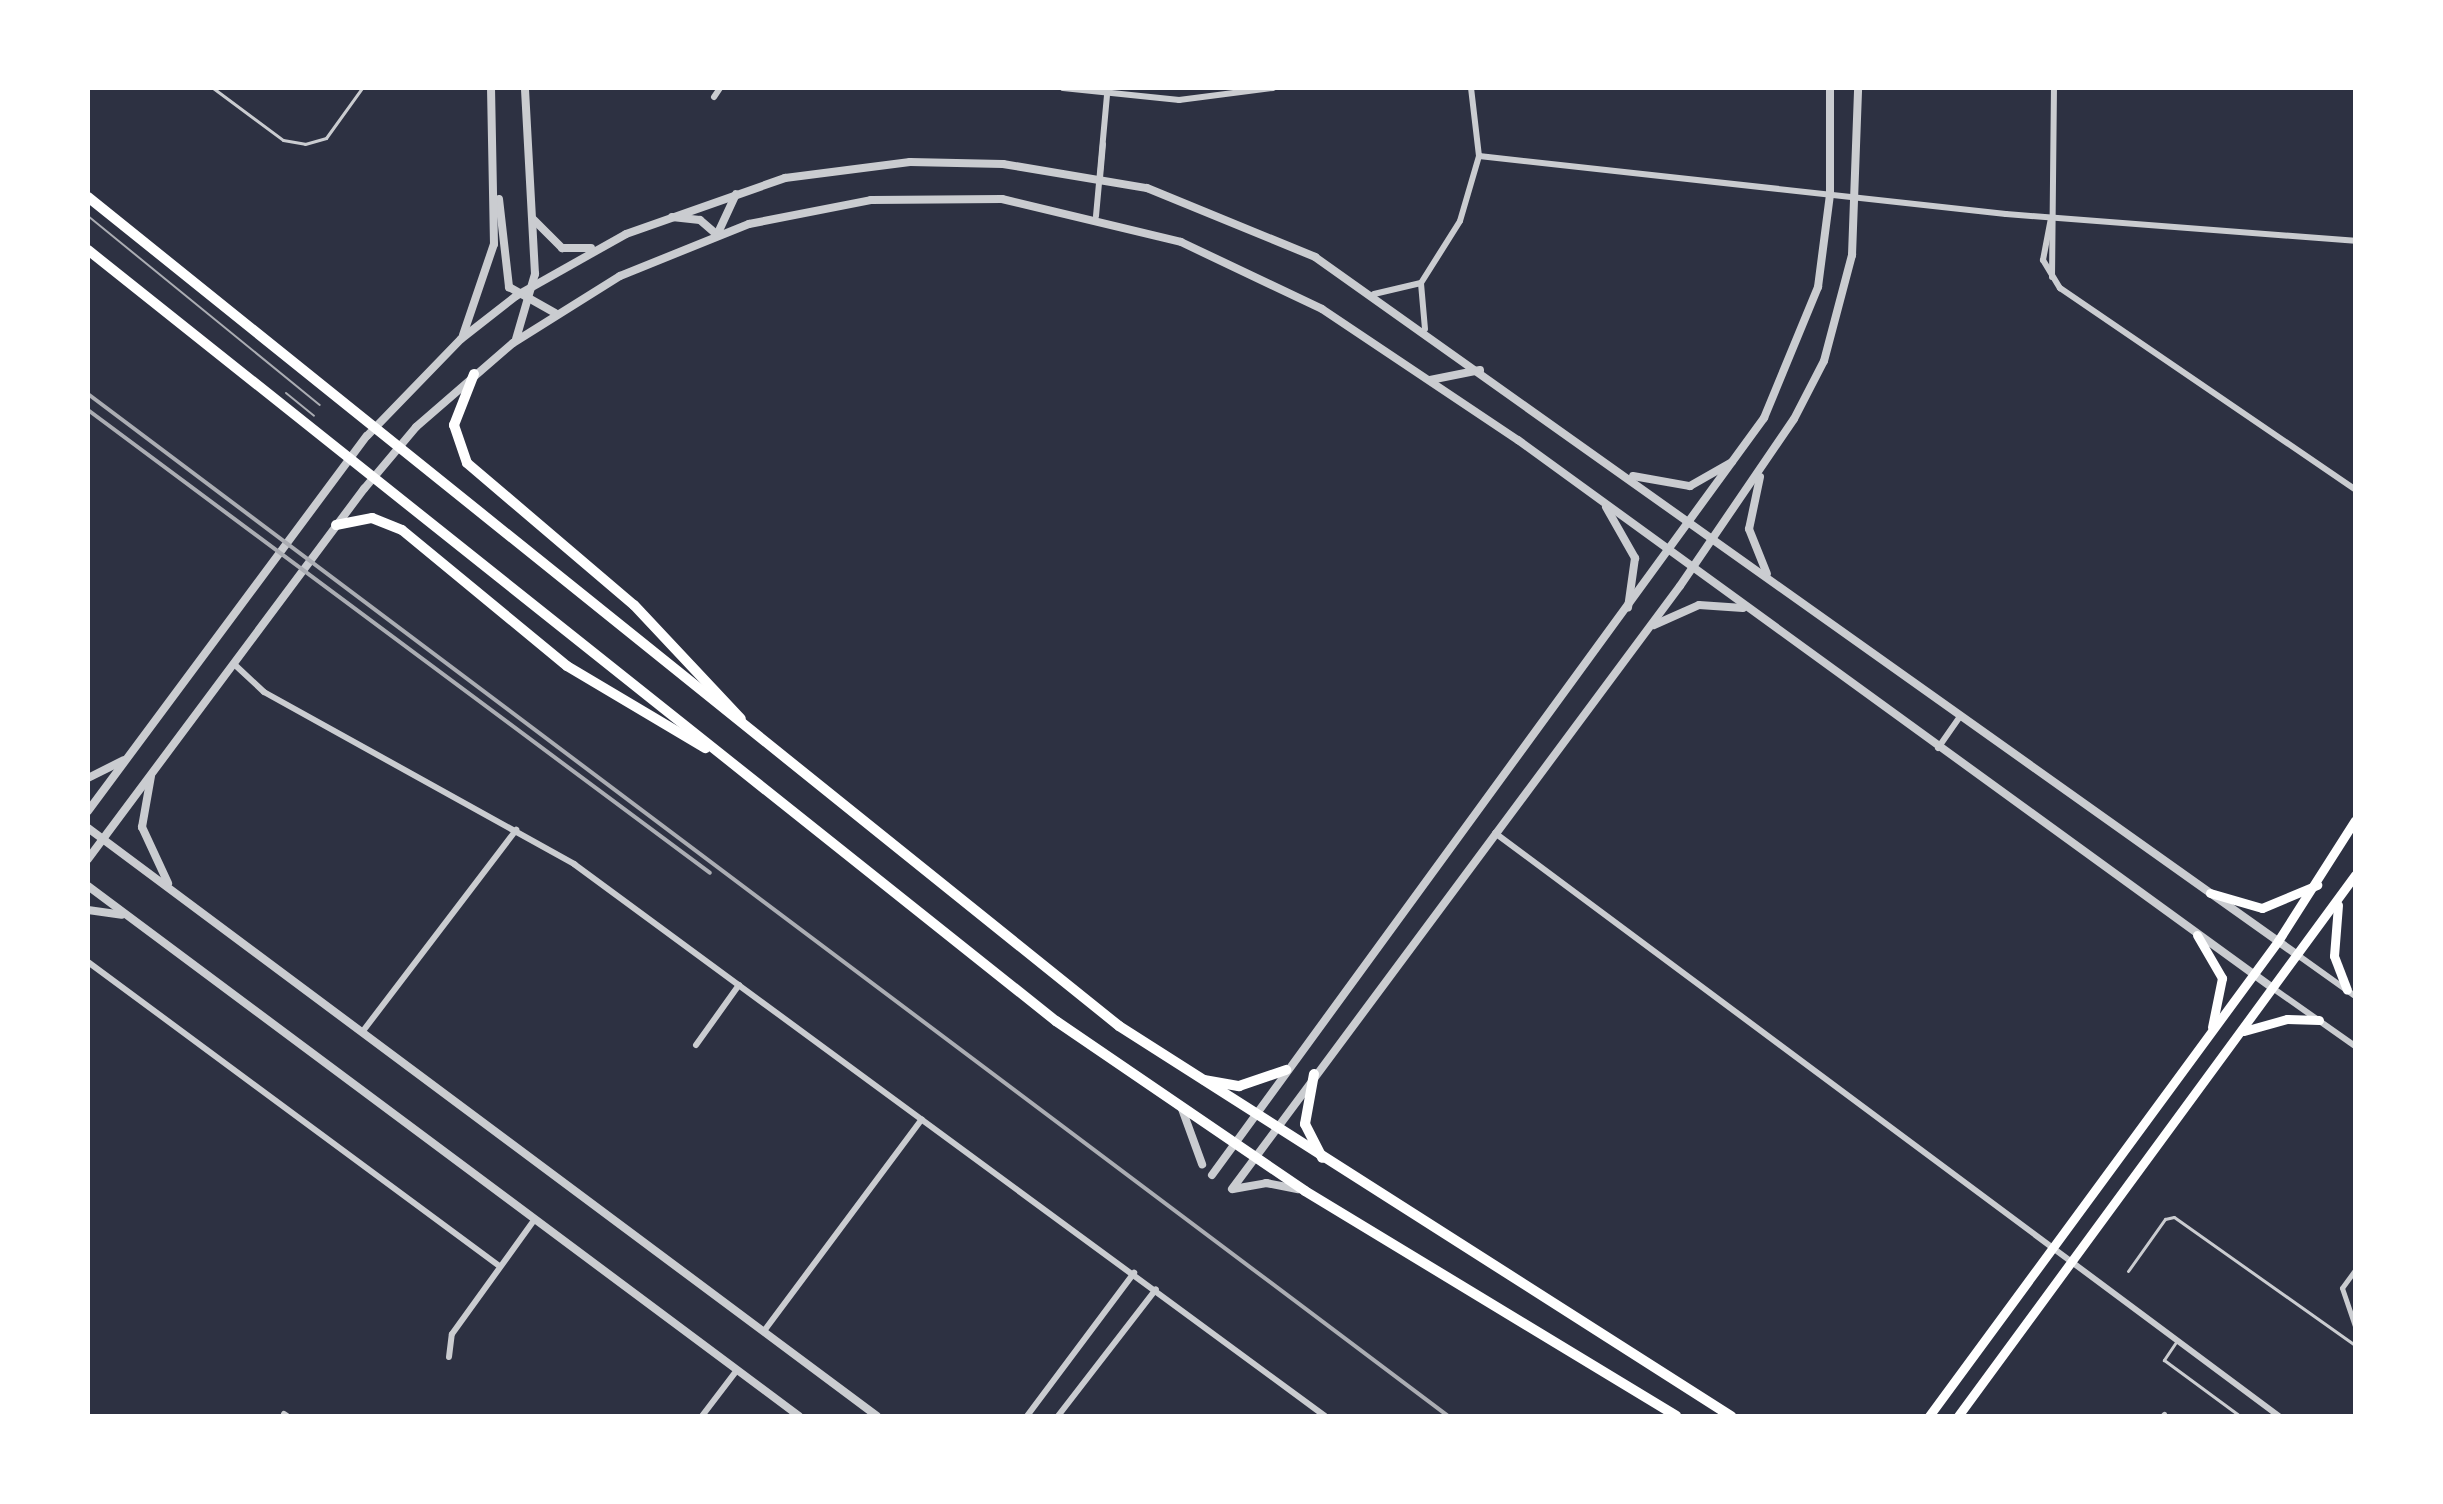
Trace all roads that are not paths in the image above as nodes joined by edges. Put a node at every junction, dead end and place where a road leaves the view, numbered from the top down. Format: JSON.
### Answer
{"nodes":[{"id":1,"x":213,"y":88,"type":"edge"},
{"id":2,"x":362,"y":88,"type":"edge"},
{"id":3,"x":491,"y":88,"type":"edge"},
{"id":4,"x":525,"y":88,"type":"edge"},
{"id":5,"x":720,"y":88,"type":"edge"},
{"id":6,"x":1063,"y":88,"type":"edge"},
{"id":7,"x":1273,"y":88,"type":"edge"},
{"id":8,"x":1471,"y":88,"type":"edge"},
{"id":9,"x":1830,"y":88,"type":"edge"},
{"id":10,"x":1858,"y":88,"type":"edge"},
{"id":11,"x":2054,"y":88,"type":"edge"},
{"id":12,"x":1107,"y":96,"type":"junction"},
{"id":13,"x":714,"y":97,"type":"dead end"},
{"id":14,"x":1479,"y":156,"type":"junction"},
{"id":15,"x":1100,"y":178,"type":"junction"},
{"id":16,"x":497,"y":191,"type":"junction"},
{"id":17,"x":739,"y":191,"type":"junction"},
{"id":18,"x":1830,"y":194,"type":"junction"},
{"id":19,"x":88,"y":197,"type":"edge"},
{"id":20,"x":1859,"y":198,"type":"junction"},
{"id":21,"x":668,"y":216,"type":"junction"},
{"id":22,"x":1096,"y":216,"type":"junction"},
{"id":23,"x":533,"y":218,"type":"junction"},
{"id":24,"x":2051,"y":218,"type":"junction"},
{"id":25,"x":717,"y":235,"type":"junction"},
{"id":26,"x":2355,"y":241,"type":"edge"},
{"id":27,"x":604,"y":245,"type":"junction"},
{"id":28,"x":88,"y":250,"type":"edge"},
{"id":29,"x":2052,"y":277,"type":"junction"},
{"id":30,"x":1421,"y":283,"type":"junction"},
{"id":31,"x":534,"y":284,"type":"junction"},
{"id":32,"x":1374,"y":294,"type":"junction"},
{"id":33,"x":516,"y":296,"type":"junction"},
{"id":34,"x":530,"y":304,"type":"junction"},
{"id":35,"x":555,"y":313,"type":"junction"},
{"id":36,"x":1425,"y":329,"type":"junction"},
{"id":37,"x":461,"y":339,"type":"junction"},
{"id":38,"x":513,"y":343,"type":"junction"},
{"id":39,"x":474,"y":374,"type":"junction"},
{"id":40,"x":1488,"y":374,"type":"junction"},
{"id":41,"x":1430,"y":380,"type":"junction"},
{"id":42,"x":1739,"y":457,"type":"junction"},
{"id":43,"x":1762,"y":469,"type":"junction"},
{"id":44,"x":1625,"y":474,"type":"junction"},
{"id":45,"x":2355,"y":489,"type":"edge"},
{"id":46,"x":1601,"y":500,"type":"junction"},
{"id":47,"x":1693,"y":524,"type":"junction"},
{"id":48,"x":336,"y":525,"type":"junction"},
{"id":49,"x":1713,"y":539,"type":"junction"},
{"id":50,"x":1673,"y":552,"type":"junction"},
{"id":51,"x":1693,"y":567,"type":"junction"},
{"id":52,"x":1773,"y":581,"type":"junction"},
{"id":53,"x":1747,"y":608,"type":"junction"},
{"id":54,"x":1627,"y":613,"type":"junction"},
{"id":55,"x":1650,"y":627,"type":"junction"},
{"id":56,"x":234,"y":664,"type":"junction"},
{"id":57,"x":1961,"y":715,"type":"junction"},
{"id":58,"x":755,"y":736,"type":"junction"},
{"id":59,"x":1938,"y":748,"type":"junction"},
{"id":60,"x":128,"y":757,"type":"junction"},
{"id":61,"x":727,"y":759,"type":"junction"},
{"id":62,"x":152,"y":772,"type":"junction"},
{"id":63,"x":88,"y":778,"type":"edge"},
{"id":64,"x":88,"y":811,"type":"edge"},
{"id":65,"x":2355,"y":820,"type":"edge"},
{"id":66,"x":88,"y":828,"type":"edge"},
{"id":67,"x":516,"y":830,"type":"junction"},
{"id":68,"x":1495,"y":833,"type":"junction"},
{"id":69,"x":103,"y":839,"type":"junction"},
{"id":70,"x":88,"y":859,"type":"edge"},
{"id":71,"x":2355,"y":875,"type":"edge"},
{"id":72,"x":2320,"y":883,"type":"junction"},
{"id":73,"x":88,"y":886,"type":"edge"},
{"id":74,"x":173,"y":890,"type":"junction"},
{"id":75,"x":2210,"y":893,"type":"junction"},
{"id":76,"x":2339,"y":901,"type":"junction"},
{"id":77,"x":88,"y":910,"type":"edge"},
{"id":78,"x":134,"y":920,"type":"junction"},
{"id":79,"x":2197,"y":935,"type":"junction"},
{"id":80,"x":2278,"y":941,"type":"junction"},
{"id":81,"x":2299,"y":956,"type":"junction"},
{"id":82,"x":88,"y":962,"type":"edge"},
{"id":83,"x":2254,"y":975,"type":"junction"},
{"id":84,"x":739,"y":985,"type":"junction"},
{"id":85,"x":2274,"y":989,"type":"junction"},
{"id":86,"x":2351,"y":993,"type":"edge"},
{"id":87,"x":2319,"y":1020,"type":"junction"},
{"id":88,"x":363,"y":1031,"type":"junction"},
{"id":89,"x":2244,"y":1031,"type":"junction"},
{"id":90,"x":2207,"y":1041,"type":"junction"},
{"id":91,"x":696,"y":1045,"type":"dead end"},
{"id":92,"x":2355,"y":1046,"type":"edge"},
{"id":93,"x":1286,"y":1070,"type":"junction"},
{"id":94,"x":1314,"y":1074,"type":"junction"},
{"id":95,"x":1196,"y":1078,"type":"junction"},
{"id":96,"x":1179,"y":1106,"type":"junction"},
{"id":97,"x":1253,"y":1117,"type":"junction"},
{"id":98,"x":922,"y":1119,"type":"junction"},
{"id":99,"x":1273,"y":1131,"type":"junction"},
{"id":100,"x":1234,"y":1143,"type":"junction"},
{"id":101,"x":1254,"y":1157,"type":"junction"},
{"id":102,"x":1326,"y":1163,"type":"junction"},
{"id":103,"x":1202,"y":1164,"type":"dead end"},
{"id":104,"x":1212,"y":1175,"type":"dead end"},
{"id":105,"x":1305,"y":1191,"type":"junction"},
{"id":106,"x":535,"y":1219,"type":"junction"},
{"id":107,"x":2051,"y":1251,"type":"junction"},
{"id":108,"x":498,"y":1265,"type":"junction"},
{"id":109,"x":2072,"y":1265,"type":"junction"},
{"id":110,"x":2355,"y":1270,"type":"edge"},
{"id":111,"x":2128,"y":1271,"type":"dead end"},
{"id":112,"x":1134,"y":1273,"type":"junction"},
{"id":113,"x":1156,"y":1289,"type":"junction"},
{"id":114,"x":2355,"y":1326,"type":"edge"},
{"id":115,"x":764,"y":1331,"type":"junction"},
{"id":116,"x":2176,"y":1342,"type":"junction"},
{"id":117,"x":2355,"y":1345,"type":"edge"},
{"id":118,"x":449,"y":1357,"type":"dead end"},
{"id":119,"x":737,"y":1370,"type":"junction"},
{"id":120,"x":702,"y":1416,"type":"edge"},
{"id":121,"x":799,"y":1416,"type":"edge"},
{"id":122,"x":877,"y":1416,"type":"edge"},
{"id":123,"x":1027,"y":1416,"type":"edge"},
{"id":124,"x":1058,"y":1416,"type":"edge"},
{"id":125,"x":1325,"y":1416,"type":"edge"},
{"id":126,"x":1676,"y":1416,"type":"edge"},
{"id":127,"x":1731,"y":1416,"type":"edge"},
{"id":128,"x":1929,"y":1416,"type":"edge"},
{"id":129,"x":1958,"y":1416,"type":"edge"},
{"id":130,"x":2240,"y":1416,"type":"edge"},
{"id":131,"x":2279,"y":1416,"type":"edge"}],
"edges":[{"from":1,"to":2,"type":"lane"},
{"from":3,"to":16,"type":"street"},
{"from":4,"to":23,"type":"street"},
{"from":5,"to":13,"type":"street"},
{"from":6,"to":12,"type":"street"},
{"from":7,"to":12,"type":"street"},
{"from":8,"to":14,"type":"street"},
{"from":9,"to":18,"type":"street"},
{"from":10,"to":20,"type":"street"},
{"from":11,"to":24,"type":"street"},
{"from":12,"to":15,"type":"street"},
{"from":14,"to":18,"type":"street"},
{"from":14,"to":30,"type":"street"},
{"from":15,"to":17,"type":"street"},
{"from":15,"to":22,"type":"street"},
{"from":15,"to":32,"type":"street"},
{"from":16,"to":33,"type":"street"},
{"from":16,"to":37,"type":"street"},
{"from":17,"to":21,"type":"street"},
{"from":17,"to":25,"type":"street"},
{"from":18,"to":20,"type":"street"},
{"from":18,"to":42,"type":"street"},
{"from":19,"to":58,"type":"main road"},
{"from":20,"to":24,"type":"street"},
{"from":20,"to":43,"type":"street"},
{"from":21,"to":25,"type":"street"},
{"from":21,"to":27,"type":"street"},
{"from":22,"to":25,"type":"street"},
{"from":22,"to":41,"type":"street"},
{"from":23,"to":27,"type":"street"},
{"from":23,"to":31,"type":"street"},
{"from":24,"to":26,"type":"street"},
{"from":24,"to":29,"type":"street"},
{"from":24,"to":29,"type":"street"},
{"from":25,"to":35,"type":"street"},
{"from":27,"to":31,"type":"street"},
{"from":28,"to":61,"type":"main road"},
{"from":29,"to":45,"type":"street"},
{"from":30,"to":32,"type":"street"},
{"from":30,"to":36,"type":"street"},
{"from":31,"to":33,"type":"street"},
{"from":31,"to":34,"type":"street"},
{"from":32,"to":36,"type":"street"},
{"from":33,"to":34,"type":"street"},
{"from":33,"to":37,"type":"street"},
{"from":34,"to":35,"type":"street"},
{"from":34,"to":38,"type":"street"},
{"from":35,"to":38,"type":"street"},
{"from":36,"to":40,"type":"street"},
{"from":37,"to":60,"type":"street"},
{"from":38,"to":39,"type":"street"},
{"from":39,"to":48,"type":"street"},
{"from":39,"to":58,"type":"main road"},
{"from":40,"to":41,"type":"street"},
{"from":40,"to":44,"type":"street"},
{"from":41,"to":46,"type":"street"},
{"from":42,"to":44,"type":"street"},
{"from":42,"to":47,"type":"street"},
{"from":43,"to":49,"type":"street"},
{"from":43,"to":52,"type":"street"},
{"from":44,"to":47,"type":"street"},
{"from":46,"to":50,"type":"street"},
{"from":46,"to":54,"type":"street"},
{"from":47,"to":49,"type":"street"},
{"from":47,"to":50,"type":"street"},
{"from":48,"to":56,"type":"street"},
{"from":48,"to":61,"type":"main road"},
{"from":49,"to":51,"type":"street"},
{"from":49,"to":52,"type":"street"},
{"from":50,"to":51,"type":"street"},
{"from":50,"to":54,"type":"street"},
{"from":51,"to":53,"type":"street"},
{"from":51,"to":55,"type":"street"},
{"from":52,"to":57,"type":"street"},
{"from":53,"to":55,"type":"street"},
{"from":53,"to":59,"type":"street"},
{"from":54,"to":93,"type":"street"},
{"from":55,"to":68,"type":"street"},
{"from":56,"to":62,"type":"street"},
{"from":56,"to":67,"type":"street"},
{"from":57,"to":59,"type":"street"},
{"from":57,"to":75,"type":"street"},
{"from":58,"to":95,"type":"main road"},
{"from":59,"to":79,"type":"street"},
{"from":60,"to":63,"type":"street"},
{"from":60,"to":64,"type":"street"},
{"from":61,"to":96,"type":"main road"},
{"from":62,"to":69,"type":"street"},
{"from":62,"to":74,"type":"street"},
{"from":65,"to":72,"type":"main road"},
{"from":66,"to":69,"type":"street"},
{"from":67,"to":84,"type":"street"},
{"from":67,"to":88,"type":"street"},
{"from":68,"to":94,"type":"street"},
{"from":68,"to":107,"type":"street"},
{"from":69,"to":70,"type":"street"},
{"from":69,"to":74,"type":"street"},
{"from":71,"to":76,"type":"main road"},
{"from":72,"to":75,"type":"main road"},
{"from":72,"to":80,"type":"main road"},
{"from":73,"to":78,"type":"street"},
{"from":74,"to":88,"type":"street"},
{"from":75,"to":80,"type":"street"},
{"from":76,"to":81,"type":"main road"},
{"from":76,"to":86,"type":"main road"},
{"from":77,"to":78,"type":"street"},
{"from":78,"to":106,"type":"street"},
{"from":79,"to":83,"type":"street"},
{"from":79,"to":90,"type":"main road"},
{"from":80,"to":81,"type":"street"},
{"from":80,"to":83,"type":"main road"},
{"from":81,"to":85,"type":"main road"},
{"from":81,"to":86,"type":"street"},
{"from":82,"to":108,"type":"street"},
{"from":83,"to":85,"type":"street"},
{"from":83,"to":90,"type":"main road"},
{"from":84,"to":91,"type":"street"},
{"from":84,"to":98,"type":"street"},
{"from":85,"to":87,"type":"street"},
{"from":85,"to":89,"type":"main road"},
{"from":87,"to":89,"type":"main road"},
{"from":87,"to":92,"type":"street"},
{"from":88,"to":115,"type":"street"},
{"from":89,"to":109,"type":"main road"},
{"from":90,"to":107,"type":"main road"},
{"from":93,"to":95,"type":"main road"},
{"from":93,"to":97,"type":"street"},
{"from":94,"to":99,"type":"street"},
{"from":94,"to":102,"type":"main road"},
{"from":95,"to":97,"type":"main road"},
{"from":96,"to":100,"type":"main road"},
{"from":96,"to":103,"type":"street"},
{"from":97,"to":99,"type":"main road"},
{"from":97,"to":100,"type":"street"},
{"from":98,"to":112,"type":"street"},
{"from":98,"to":115,"type":"street"},
{"from":99,"to":101,"type":"street"},
{"from":99,"to":102,"type":"main road"},
{"from":100,"to":101,"type":"main road"},
{"from":100,"to":104,"type":"street"},
{"from":101,"to":105,"type":"main road"},
{"from":101,"to":105,"type":"street"},
{"from":102,"to":127,"type":"main road"},
{"from":105,"to":126,"type":"main road"},
{"from":106,"to":108,"type":"street"},
{"from":106,"to":119,"type":"street"},
{"from":107,"to":109,"type":"street"},
{"from":107,"to":128,"type":"main road"},
{"from":108,"to":118,"type":"street"},
{"from":109,"to":116,"type":"street"},
{"from":109,"to":129,"type":"main road"},
{"from":110,"to":114,"type":"street"},
{"from":111,"to":117,"type":"lane"},
{"from":112,"to":113,"type":"street"},
{"from":112,"to":123,"type":"street"},
{"from":113,"to":124,"type":"street"},
{"from":113,"to":125,"type":"street"},
{"from":115,"to":122,"type":"street"},
{"from":116,"to":130,"type":"lane"},
{"from":116,"to":131,"type":"street"},
{"from":119,"to":120,"type":"street"},
{"from":119,"to":121,"type":"street"}]}
